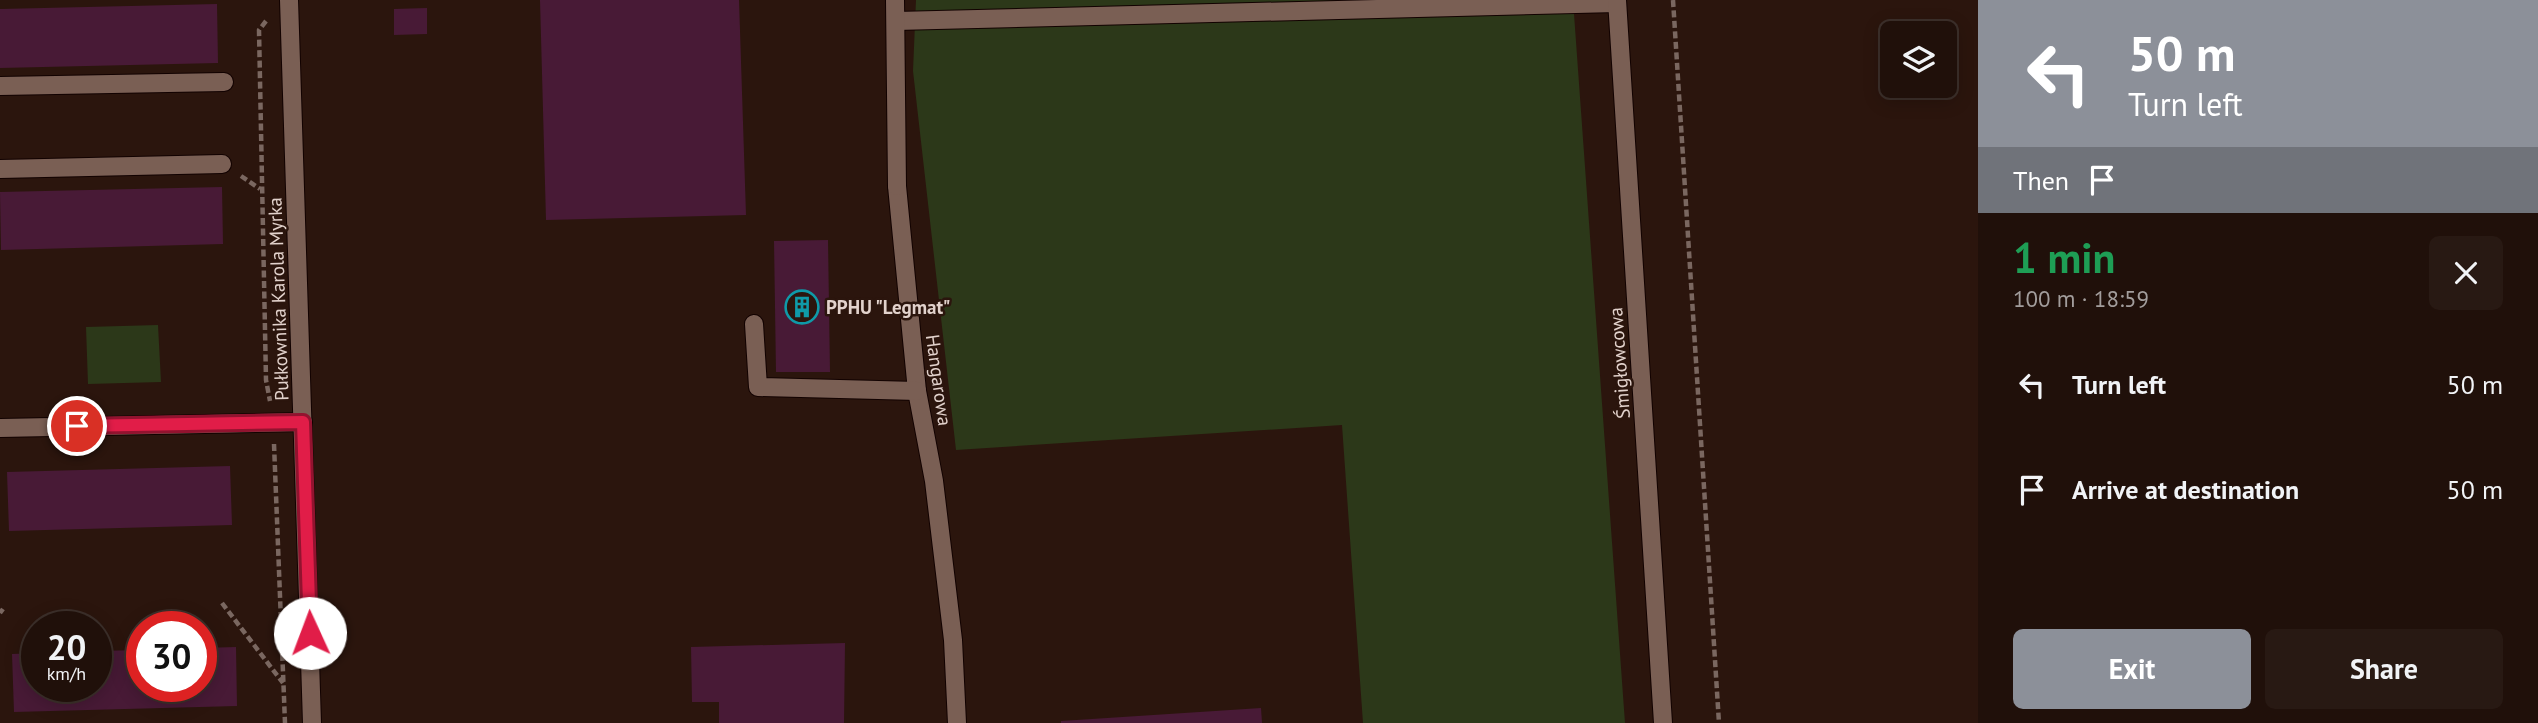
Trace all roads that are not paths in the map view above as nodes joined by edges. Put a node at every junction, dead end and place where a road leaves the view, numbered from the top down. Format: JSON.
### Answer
{"nodes":[{"id":1,"x":895,"y":0,"type":"edge"},
{"id":2,"x":1617,"y":1,"type":"edge"},
{"id":3,"x":289,"y":4,"type":"edge"},
{"id":4,"x":896,"y":20,"type":"junction"},
{"id":5,"x":224,"y":82,"type":"dead end"},
{"id":6,"x":0,"y":86,"type":"edge"},
{"id":7,"x":222,"y":164,"type":"dead end"},
{"id":8,"x":0,"y":169,"type":"edge"},
{"id":9,"x":754,"y":324,"type":"dead end"},
{"id":10,"x":917,"y":391,"type":"junction"},
{"id":11,"x":303,"y":422,"type":"junction"},
{"id":12,"x":0,"y":428,"type":"edge"},
{"id":13,"x":312,"y":723,"type":"edge"},
{"id":14,"x":957,"y":723,"type":"edge"},
{"id":15,"x":1663,"y":723,"type":"edge"}],
"edges":[{"from":1,"to":4,"type":"street","name":"Hangarowa"},
{"from":2,"to":4,"type":"street"},
{"from":2,"to":15,"type":"street","name":"Śmigłowcowa"},
{"from":3,"to":11,"type":"street","name":"Pułkownika Karola Myrka"},
{"from":4,"to":10,"type":"street","name":"Hangarowa"},
{"from":5,"to":6,"type":"street"},
{"from":7,"to":8,"type":"street"},
{"from":9,"to":10,"type":"street"},
{"from":10,"to":14,"type":"street","name":"Hangarowa"},
{"from":11,"to":12,"type":"street"},
{"from":11,"to":13,"type":"street","name":"Pułkownika Karola Myrka"}]}
